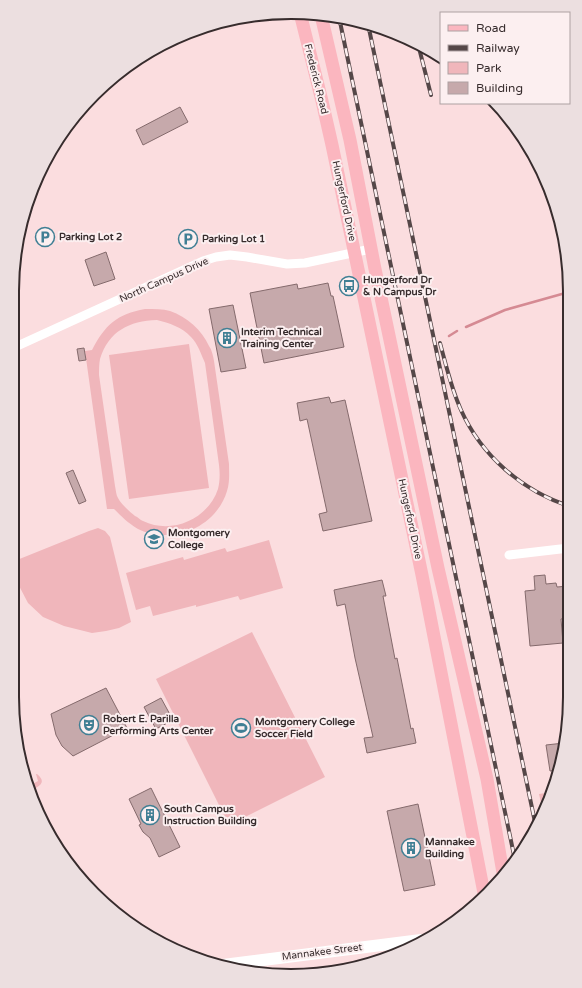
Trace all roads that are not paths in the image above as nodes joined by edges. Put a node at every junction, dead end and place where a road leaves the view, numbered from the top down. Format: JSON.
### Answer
{"nodes":[{"id":1,"x":302,"y":20,"type":"edge"},
{"id":2,"x":322,"y":21,"type":"edge"},
{"id":3,"x":350,"y":140,"type":"joint"},
{"id":4,"x":332,"y":144,"type":"joint"},
{"id":5,"x":371,"y":249,"type":"junction"},
{"id":6,"x":354,"y":252,"type":"junction"},
{"id":7,"x":19,"y":345,"type":"edge"},
{"id":8,"x":563,"y":549,"type":"edge"},
{"id":9,"x":509,"y":555,"type":"dead end"},
{"id":10,"x":439,"y":571,"type":"junction"},
{"id":11,"x":422,"y":575,"type":"junction"},
{"id":12,"x":502,"y":869,"type":"edge"},
{"id":13,"x":483,"y":889,"type":"edge"},
{"id":14,"x":410,"y":941,"type":"edge"},
{"id":15,"x":236,"y":963,"type":"edge"}],
"edges":[{"from":1,"to":4,"type":"main road","name":"Frederick Road"},
{"from":2,"to":3,"type":"main road","name":"Frederick Road"},
{"from":3,"to":5,"type":"main road","name":"Hungerford Drive"},
{"from":4,"to":6,"type":"main road","name":"Hungerford Drive"},
{"from":5,"to":6,"type":"street","name":"North Campus Drive"},
{"from":5,"to":10,"type":"main road","name":"Hungerford Drive"},
{"from":6,"to":7,"type":"street","name":"North Campus Drive"},
{"from":6,"to":11,"type":"main road","name":"Hungerford Drive"},
{"from":8,"to":9,"type":"street"},
{"from":10,"to":11,"type":"main road"},
{"from":10,"to":12,"type":"main road","name":"Hungerford Drive"},
{"from":11,"to":13,"type":"main road","name":"Hungerford Drive"},
{"from":14,"to":15,"type":"street","name":"Mannakee Street"}]}
